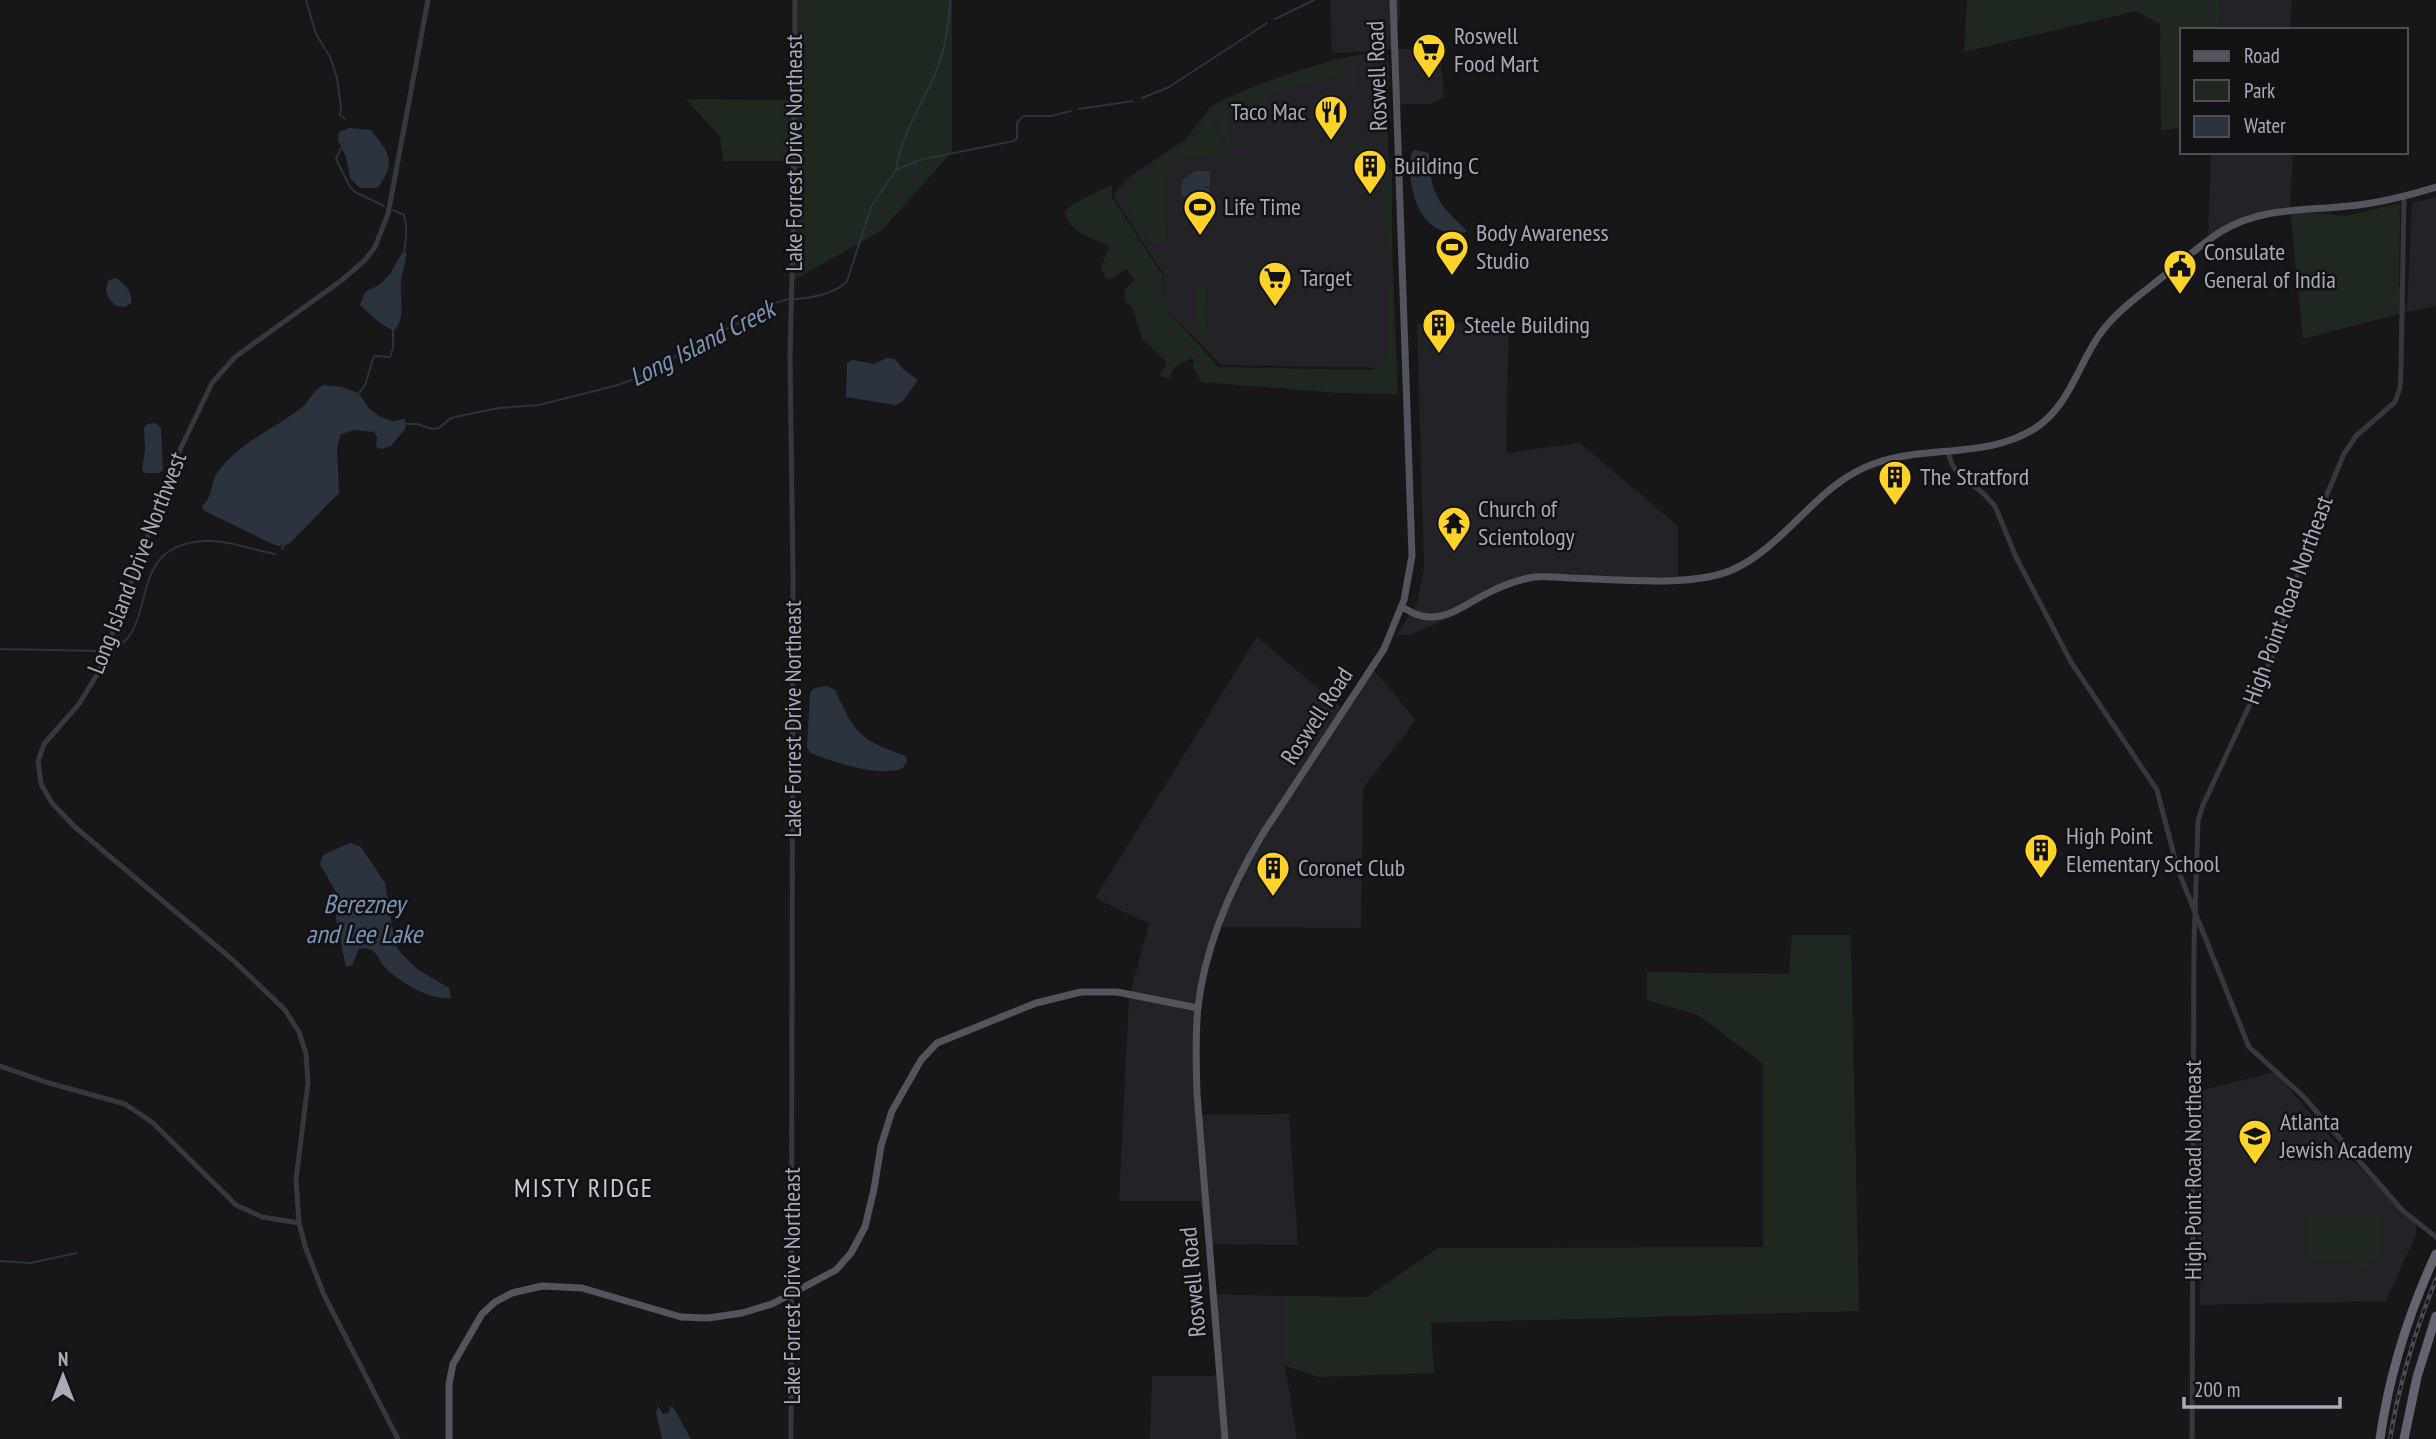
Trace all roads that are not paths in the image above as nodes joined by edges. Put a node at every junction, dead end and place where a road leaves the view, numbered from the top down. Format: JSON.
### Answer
{"nodes":[{"id":1,"x":428,"y":0,"type":"edge"},
{"id":2,"x":795,"y":0,"type":"edge"},
{"id":3,"x":1393,"y":0,"type":"edge"},
{"id":4,"x":2436,"y":187,"type":"edge"},
{"id":5,"x":2404,"y":197,"type":"junction"},
{"id":6,"x":1948,"y":452,"type":"junction"},
{"id":7,"x":1402,"y":607,"type":"junction"},
{"id":8,"x":2195,"y":916,"type":"junction"},
{"id":9,"x":1198,"y":1007,"type":"junction"},
{"id":10,"x":0,"y":1066,"type":"edge"},
{"id":11,"x":299,"y":1223,"type":"junction"},
{"id":12,"x":2436,"y":1237,"type":"edge"},
{"id":13,"x":2436,"y":1254,"type":"edge"},
{"id":14,"x":792,"y":1294,"type":"junction"},
{"id":15,"x":2436,"y":1316,"type":"edge"},
{"id":16,"x":398,"y":1439,"type":"edge"},
{"id":17,"x":449,"y":1439,"type":"edge"},
{"id":18,"x":791,"y":1439,"type":"edge"},
{"id":19,"x":1225,"y":1439,"type":"edge"},
{"id":20,"x":2192,"y":1439,"type":"edge"},
{"id":21,"x":2380,"y":1439,"type":"edge"},
{"id":22,"x":2404,"y":1439,"type":"edge"}],
"edges":[{"from":1,"to":11,"type":"street","name":"Long Island Drive Northwest"},
{"from":2,"to":14,"type":"street","name":"Lake Forrest Drive Northeast"},
{"from":3,"to":7,"type":"main road","name":"Roswell Road"},
{"from":4,"to":5,"type":"main road"},
{"from":5,"to":6,"type":"main road"},
{"from":5,"to":8,"type":"street","name":"High Point Road Northeast"},
{"from":6,"to":7,"type":"main road"},
{"from":6,"to":8,"type":"street"},
{"from":7,"to":9,"type":"main road","name":"Roswell Road"},
{"from":8,"to":12,"type":"street"},
{"from":8,"to":20,"type":"street","name":"High Point Road Northeast"},
{"from":9,"to":14,"type":"main road"},
{"from":9,"to":19,"type":"main road","name":"Roswell Road"},
{"from":10,"to":11,"type":"street"},
{"from":11,"to":16,"type":"street","name":"Long Island Drive Northwest"},
{"from":13,"to":21,"type":"highway"},
{"from":14,"to":17,"type":"main road"},
{"from":14,"to":18,"type":"street","name":"Lake Forrest Drive Northeast"},
{"from":15,"to":22,"type":"highway"}]}
